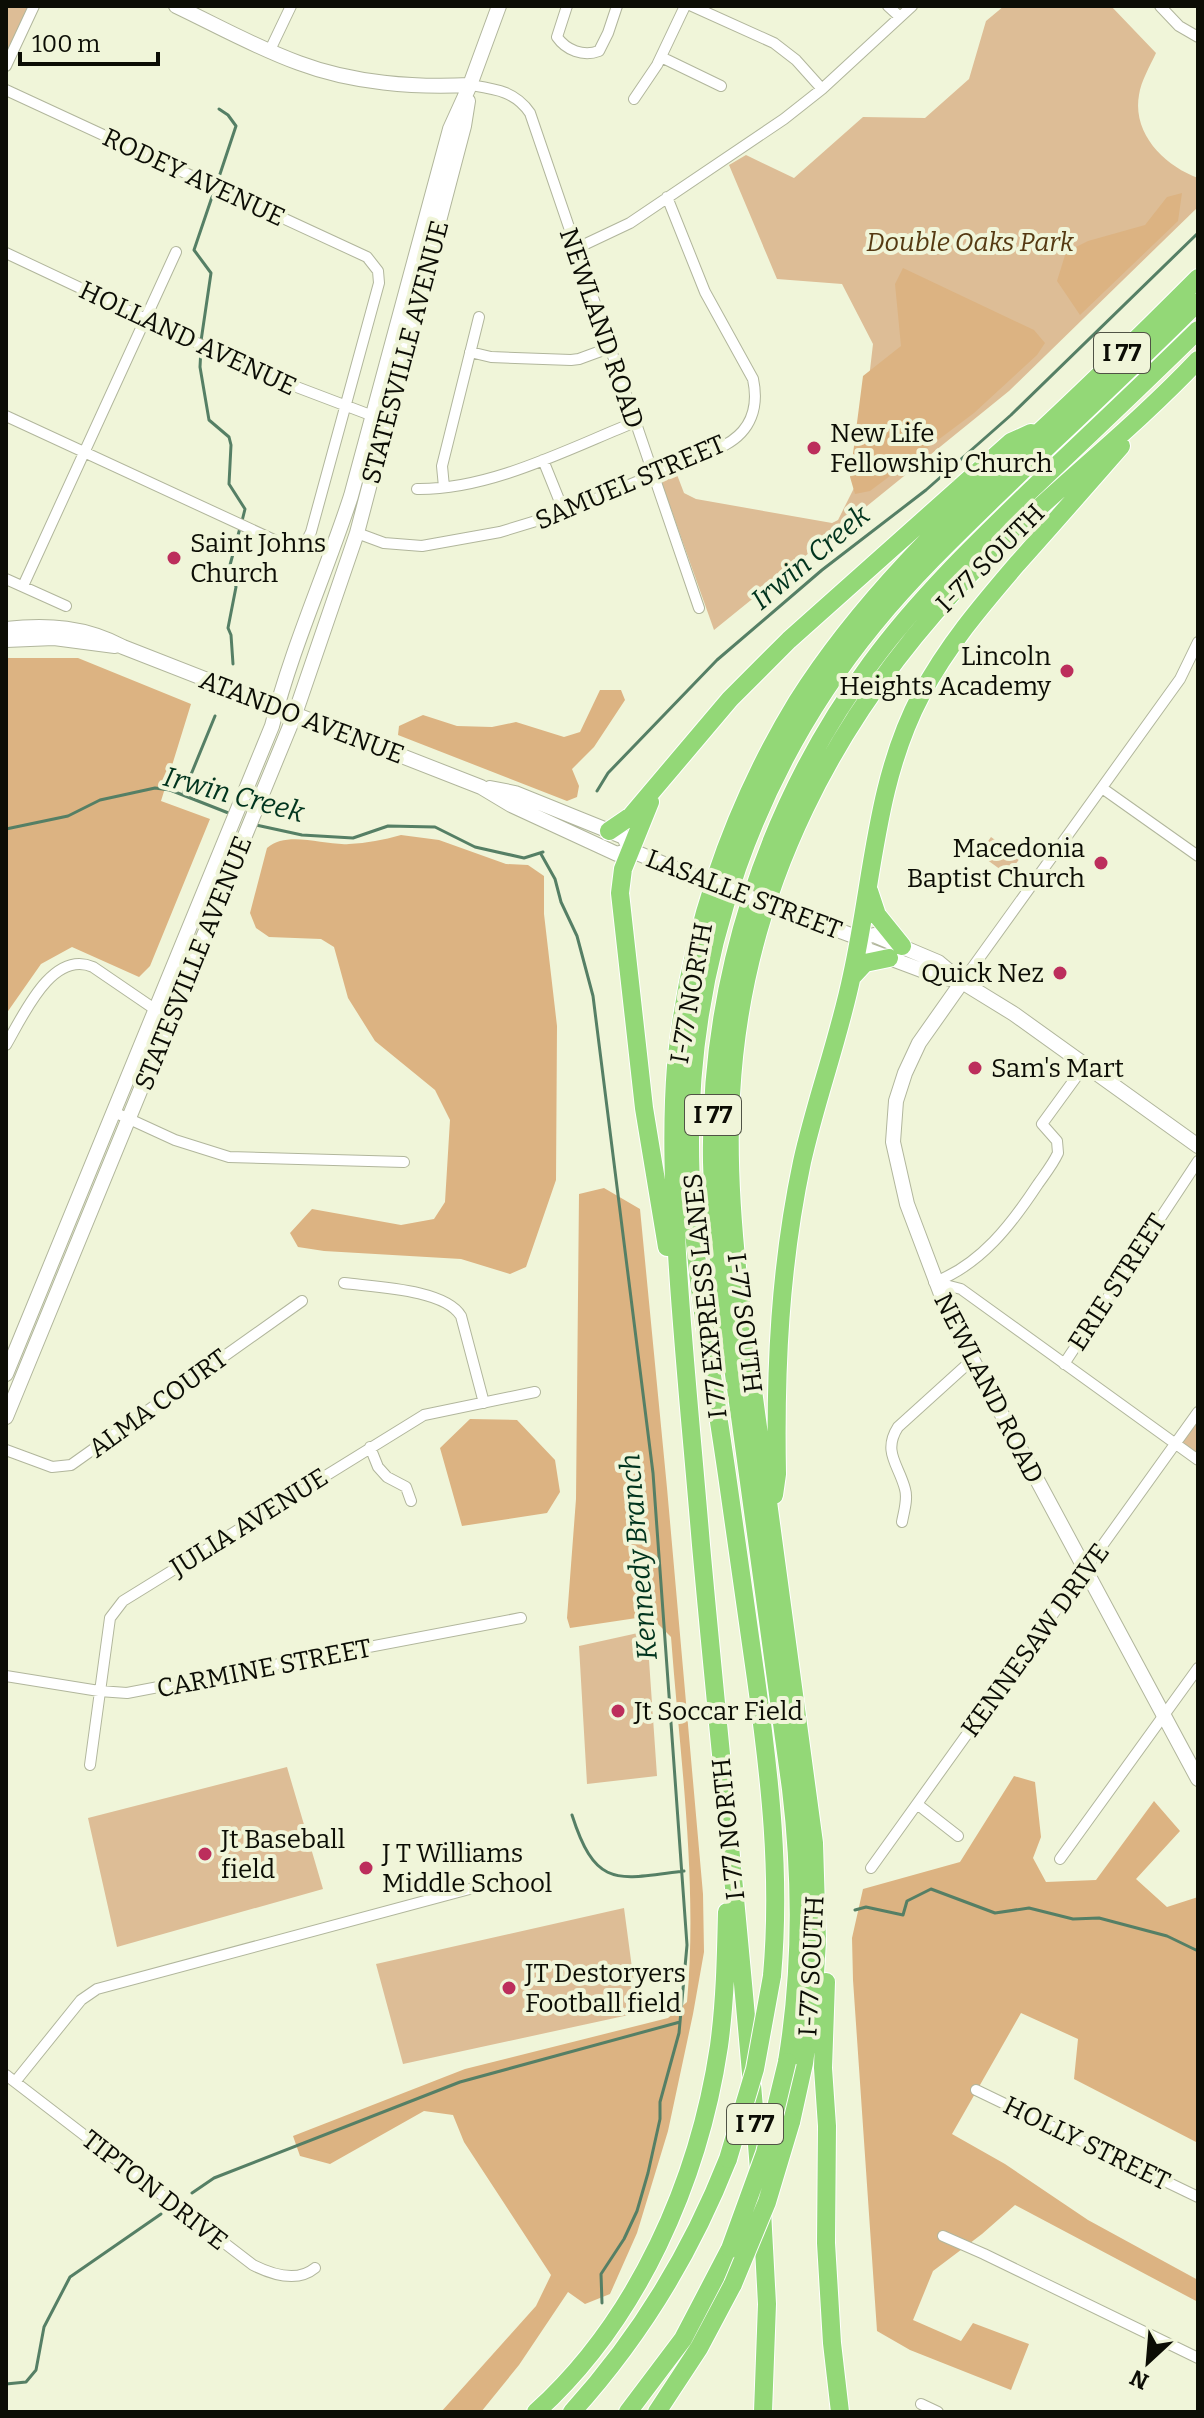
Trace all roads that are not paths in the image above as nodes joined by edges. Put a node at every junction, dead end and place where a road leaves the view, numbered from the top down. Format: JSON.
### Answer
{"nodes":[{"id":1,"x":34,"y":6,"type":"edge"},
{"id":2,"x":176,"y":6,"type":"edge"},
{"id":3,"x":291,"y":6,"type":"edge"},
{"id":4,"x":499,"y":6,"type":"edge"},
{"id":5,"x":567,"y":6,"type":"edge"},
{"id":6,"x":617,"y":6,"type":"edge"},
{"id":7,"x":685,"y":6,"type":"edge"},
{"id":8,"x":692,"y":6,"type":"edge"},
{"id":9,"x":888,"y":6,"type":"edge"},
{"id":10,"x":912,"y":6,"type":"edge"},
{"id":11,"x":1160,"y":6,"type":"edge"},
{"id":12,"x":900,"y":17,"type":"junction"},
{"id":13,"x":1198,"y":37,"type":"edge"},
{"id":14,"x":270,"y":50,"type":"junction"},
{"id":15,"x":661,"y":57,"type":"junction"},
{"id":16,"x":6,"y":66,"type":"edge"},
{"id":17,"x":470,"y":85,"type":"junction"},
{"id":18,"x":721,"y":86,"type":"dead end"},
{"id":19,"x":822,"y":89,"type":"junction"},
{"id":20,"x":6,"y":90,"type":"edge"},
{"id":21,"x":634,"y":99,"type":"dead end"},
{"id":22,"x":667,"y":197,"type":"junction"},
{"id":23,"x":575,"y":249,"type":"junction"},
{"id":24,"x":176,"y":252,"type":"dead end"},
{"id":25,"x":6,"y":253,"type":"edge"},
{"id":26,"x":1198,"y":278,"type":"edge"},
{"id":27,"x":1198,"y":302,"type":"edge"},
{"id":28,"x":479,"y":317,"type":"dead end"},
{"id":29,"x":146,"y":318,"type":"junction"},
{"id":30,"x":1198,"y":330,"type":"edge"},
{"id":31,"x":609,"y":348,"type":"junction"},
{"id":32,"x":470,"y":352,"type":"junction"},
{"id":33,"x":1192,"y":366,"type":"edge"},
{"id":34,"x":345,"y":406,"type":"junction"},
{"id":35,"x":6,"y":416,"type":"edge"},
{"id":36,"x":373,"y":416,"type":"junction"},
{"id":37,"x":635,"y":422,"type":"junction"},
{"id":38,"x":1045,"y":427,"type":"junction"},
{"id":39,"x":85,"y":452,"type":"junction"},
{"id":40,"x":543,"y":460,"type":"junction"},
{"id":41,"x":653,"y":475,"type":"junction"},
{"id":42,"x":444,"y":487,"type":"junction"},
{"id":43,"x":417,"y":489,"type":"dead end"},
{"id":44,"x":564,"y":512,"type":"junction"},
{"id":45,"x":357,"y":533,"type":"junction"},
{"id":46,"x":6,"y":579,"type":"edge"},
{"id":47,"x":23,"y":586,"type":"junction"},
{"id":48,"x":66,"y":606,"type":"dead end"},
{"id":49,"x":699,"y":608,"type":"dead end"},
{"id":50,"x":6,"y":629,"type":"edge"},
{"id":51,"x":6,"y":640,"type":"edge"},
{"id":52,"x":1198,"y":642,"type":"edge"},
{"id":53,"x":123,"y":647,"type":"junction"},
{"id":54,"x":277,"y":707,"type":"junction"},
{"id":55,"x":295,"y":714,"type":"junction"},
{"id":56,"x":481,"y":787,"type":"junction"},
{"id":57,"x":1102,"y":788,"type":"junction"},
{"id":58,"x":654,"y":791,"type":"junction"},
{"id":59,"x":609,"y":831,"type":"junction"},
{"id":60,"x":630,"y":850,"type":"junction"},
{"id":61,"x":1198,"y":856,"type":"edge"},
{"id":62,"x":869,"y":891,"type":"junction"},
{"id":63,"x":859,"y":938,"type":"junction"},
{"id":64,"x":896,"y":952,"type":"junction"},
{"id":65,"x":932,"y":974,"type":"junction"},
{"id":66,"x":852,"y":977,"type":"junction"},
{"id":67,"x":962,"y":982,"type":"junction"},
{"id":68,"x":156,"y":1010,"type":"junction"},
{"id":69,"x":941,"y":1012,"type":"junction"},
{"id":70,"x":6,"y":1045,"type":"edge"},
{"id":71,"x":1085,"y":1065,"type":"junction"},
{"id":72,"x":114,"y":1112,"type":"junction"},
{"id":73,"x":129,"y":1119,"type":"junction"},
{"id":74,"x":1198,"y":1146,"type":"edge"},
{"id":75,"x":1198,"y":1161,"type":"edge"},
{"id":76,"x":404,"y":1162,"type":"dead end"},
{"id":77,"x":934,"y":1282,"type":"junction"},
{"id":78,"x":344,"y":1283,"type":"dead end"},
{"id":79,"x":302,"y":1301,"type":"dead end"},
{"id":80,"x":681,"y":1321,"type":"junction"},
{"id":81,"x":972,"y":1360,"type":"junction"},
{"id":82,"x":1064,"y":1364,"type":"junction"},
{"id":83,"x":6,"y":1374,"type":"edge"},
{"id":84,"x":535,"y":1392,"type":"dead end"},
{"id":85,"x":484,"y":1403,"type":"junction"},
{"id":86,"x":1198,"y":1412,"type":"edge"},
{"id":87,"x":6,"y":1417,"type":"edge"},
{"id":88,"x":1175,"y":1444,"type":"junction"},
{"id":89,"x":370,"y":1447,"type":"junction"},
{"id":90,"x":6,"y":1450,"type":"edge"},
{"id":91,"x":1198,"y":1460,"type":"edge"},
{"id":92,"x":411,"y":1501,"type":"dead end"},
{"id":93,"x":771,"y":1519,"type":"junction"},
{"id":94,"x":902,"y":1522,"type":"dead end"},
{"id":95,"x":1085,"y":1570,"type":"junction"},
{"id":96,"x":521,"y":1618,"type":"dead end"},
{"id":97,"x":1198,"y":1668,"type":"edge"},
{"id":98,"x":6,"y":1676,"type":"edge"},
{"id":99,"x":99,"y":1691,"type":"junction"},
{"id":100,"x":1164,"y":1716,"type":"junction"},
{"id":101,"x":90,"y":1765,"type":"dead end"},
{"id":102,"x":1198,"y":1779,"type":"edge"},
{"id":103,"x":917,"y":1804,"type":"junction"},
{"id":104,"x":958,"y":1836,"type":"dead end"},
{"id":105,"x":727,"y":1837,"type":"junction"},
{"id":106,"x":1060,"y":1859,"type":"dead end"},
{"id":107,"x":871,"y":1868,"type":"dead end"},
{"id":108,"x":477,"y":1887,"type":"dead end"},
{"id":109,"x":817,"y":1941,"type":"junction"},
{"id":110,"x":10,"y":2078,"type":"edge"},
{"id":111,"x":976,"y":2090,"type":"dead end"},
{"id":112,"x":1198,"y":2197,"type":"edge"},
{"id":113,"x":943,"y":2236,"type":"dead end"},
{"id":114,"x":315,"y":2268,"type":"dead end"},
{"id":115,"x":1198,"y":2358,"type":"edge"},
{"id":116,"x":921,"y":2404,"type":"dead end"},
{"id":117,"x":536,"y":2412,"type":"edge"},
{"id":118,"x":570,"y":2412,"type":"edge"},
{"id":119,"x":628,"y":2412,"type":"edge"},
{"id":120,"x":657,"y":2412,"type":"edge"},
{"id":121,"x":763,"y":2412,"type":"edge"},
{"id":122,"x":840,"y":2412,"type":"edge"},
{"id":123,"x":938,"y":2412,"type":"edge"}],
"edges":[{"from":1,"to":16,"type":"street"},
{"from":2,"to":14,"type":"main road"},
{"from":3,"to":14,"type":"street"},
{"from":4,"to":17,"type":"main road","name":"STATESVILLE AVENUE"},
{"from":5,"to":6,"type":"street"},
{"from":7,"to":15,"type":"street"},
{"from":8,"to":19,"type":"street"},
{"from":9,"to":12,"type":"street"},
{"from":10,"to":12,"type":"street"},
{"from":11,"to":13,"type":"street"},
{"from":12,"to":19,"type":"street"},
{"from":14,"to":17,"type":"main road"},
{"from":15,"to":18,"type":"street"},
{"from":15,"to":21,"type":"street"},
{"from":17,"to":23,"type":"street","name":"NEWLAND ROAD"},
{"from":17,"to":36,"type":"main road","name":"STATESVILLE AVENUE"},
{"from":17,"to":45,"type":"main road","name":"STATESVILLE AVENUE"},
{"from":19,"to":22,"type":"street"},
{"from":20,"to":34,"type":"street","name":"RODEY AVENUE"},
{"from":22,"to":23,"type":"street"},
{"from":22,"to":41,"type":"street","name":"SAMUEL STREET"},
{"from":23,"to":31,"type":"street","name":"NEWLAND ROAD"},
{"from":24,"to":29,"type":"street"},
{"from":25,"to":29,"type":"street","name":"HOLLAND AVENUE"},
{"from":26,"to":38,"type":"highway","name":"I-77 NORTH","number":"I 77"},
{"from":27,"to":118,"type":"highway","name":"I 77 EXPRESS LANES","number":"I 77","bridge":true},
{"from":28,"to":32,"type":"street"},
{"from":29,"to":34,"type":"street","name":"HOLLAND AVENUE"},
{"from":29,"to":39,"type":"street"},
{"from":30,"to":119,"type":"highway","name":"I 77 EXPRESS LANES","number":"I 77","bridge":true},
{"from":31,"to":32,"type":"street"},
{"from":31,"to":37,"type":"street","name":"NEWLAND ROAD"},
{"from":32,"to":42,"type":"street"},
{"from":33,"to":62,"type":"highway"},
{"from":33,"to":93,"type":"highway","name":"I-77 SOUTH","number":"I 77"},
{"from":34,"to":36,"type":"street","name":"HOLLAND AVENUE"},
{"from":34,"to":39,"type":"street"},
{"from":35,"to":39,"type":"street"},
{"from":36,"to":54,"type":"main road","name":"STATESVILLE AVENUE"},
{"from":37,"to":40,"type":"street"},
{"from":37,"to":41,"type":"street","name":"NEWLAND ROAD"},
{"from":38,"to":58,"type":"highway"},
{"from":38,"to":80,"type":"highway","name":"I-77 NORTH","number":"I 77"},
{"from":39,"to":47,"type":"street"},
{"from":40,"to":42,"type":"street"},
{"from":40,"to":44,"type":"street"},
{"from":41,"to":44,"type":"street","name":"SAMUEL STREET"},
{"from":41,"to":49,"type":"street","name":"NEWLAND ROAD"},
{"from":42,"to":43,"type":"street"},
{"from":44,"to":45,"type":"street","name":"SAMUEL STREET"},
{"from":45,"to":55,"type":"main road","name":"STATESVILLE AVENUE"},
{"from":46,"to":47,"type":"street"},
{"from":47,"to":48,"type":"street"},
{"from":50,"to":53,"type":"main road","name":"ATANDO AVENUE"},
{"from":51,"to":53,"type":"main road","name":"ATANDO AVENUE"},
{"from":52,"to":57,"type":"street"},
{"from":53,"to":54,"type":"main road","name":"ATANDO AVENUE"},
{"from":54,"to":55,"type":"main road","name":"ATANDO AVENUE"},
{"from":54,"to":68,"type":"main road","name":"STATESVILLE AVENUE"},
{"from":55,"to":56,"type":"main road","name":"ATANDO AVENUE"},
{"from":55,"to":73,"type":"main road","name":"STATESVILLE AVENUE"},
{"from":56,"to":59,"type":"main road","name":"ATANDO AVENUE"},
{"from":56,"to":60,"type":"main road","name":"ATANDO AVENUE"},
{"from":57,"to":61,"type":"street"},
{"from":57,"to":67,"type":"street"},
{"from":58,"to":59,"type":"highway"},
{"from":58,"to":60,"type":"highway"},
{"from":59,"to":60,"type":"main road","name":"ATANDO AVENUE"},
{"from":60,"to":63,"type":"main road","name":"LASALLE STREET","bridge":true},
{"from":60,"to":80,"type":"highway"},
{"from":62,"to":63,"type":"highway"},
{"from":62,"to":64,"type":"highway"},
{"from":63,"to":64,"type":"main road","name":"LASALLE STREET"},
{"from":63,"to":66,"type":"highway"},
{"from":64,"to":65,"type":"main road","name":"LASALLE STREET"},
{"from":64,"to":66,"type":"highway"},
{"from":64,"to":67,"type":"main road","name":"LASALLE STREET"},
{"from":65,"to":67,"type":"main road","name":"LASALLE STREET"},
{"from":65,"to":69,"type":"main road"},
{"from":66,"to":93,"type":"highway"},
{"from":67,"to":69,"type":"main road","name":"NEWLAND ROAD"},
{"from":67,"to":71,"type":"main road","name":"LASALLE STREET"},
{"from":68,"to":70,"type":"street"},
{"from":68,"to":72,"type":"main road","name":"STATESVILLE AVENUE"},
{"from":69,"to":77,"type":"main road","name":"NEWLAND ROAD"},
{"from":71,"to":74,"type":"main road","name":"LASALLE STREET"},
{"from":71,"to":77,"type":"street"},
{"from":72,"to":73,"type":"street"},
{"from":72,"to":83,"type":"main road","name":"STATESVILLE AVENUE"},
{"from":73,"to":76,"type":"street"},
{"from":73,"to":87,"type":"main road","name":"STATESVILLE AVENUE"},
{"from":75,"to":82,"type":"street","name":"ERIE STREET"},
{"from":77,"to":81,"type":"main road","name":"NEWLAND ROAD"},
{"from":77,"to":82,"type":"street"},
{"from":78,"to":85,"type":"street"},
{"from":79,"to":90,"type":"street","name":"ALMA COURT"},
{"from":80,"to":105,"type":"highway","name":"I-77 NORTH","number":"I 77"},
{"from":81,"to":94,"type":"street"},
{"from":81,"to":95,"type":"main road","name":"NEWLAND ROAD"},
{"from":82,"to":88,"type":"street"},
{"from":84,"to":85,"type":"street","name":"JULIA AVENUE"},
{"from":85,"to":89,"type":"street","name":"JULIA AVENUE"},
{"from":86,"to":88,"type":"street","name":"KENNESAW DRIVE"},
{"from":88,"to":91,"type":"street"},
{"from":88,"to":95,"type":"street","name":"KENNESAW DRIVE"},
{"from":89,"to":92,"type":"street"},
{"from":89,"to":99,"type":"street","name":"JULIA AVENUE"},
{"from":93,"to":109,"type":"highway","name":"I-77 SOUTH","number":"I 77"},
{"from":95,"to":100,"type":"main road","name":"NEWLAND ROAD"},
{"from":95,"to":103,"type":"street","name":"KENNESAW DRIVE"},
{"from":96,"to":99,"type":"street","name":"CARMINE STREET"},
{"from":97,"to":100,"type":"street"},
{"from":98,"to":99,"type":"street","name":"CARMINE STREET"},
{"from":99,"to":101,"type":"street","name":"JULIA AVENUE"},
{"from":100,"to":102,"type":"main road","name":"NEWLAND ROAD"},
{"from":100,"to":106,"type":"street"},
{"from":103,"to":104,"type":"street"},
{"from":103,"to":107,"type":"street","name":"KENNESAW DRIVE"},
{"from":105,"to":117,"type":"highway"},
{"from":105,"to":121,"type":"highway","name":"I-77 NORTH","number":"I 77"},
{"from":108,"to":110,"type":"street"},
{"from":109,"to":120,"type":"highway","name":"I-77 SOUTH","number":"I 77","bridge":true},
{"from":109,"to":122,"type":"highway"},
{"from":110,"to":114,"type":"street","name":"TIPTON DRIVE"},
{"from":111,"to":112,"type":"street","name":"HOLLY STREET"},
{"from":113,"to":115,"type":"street"},
{"from":116,"to":123,"type":"street"}]}
